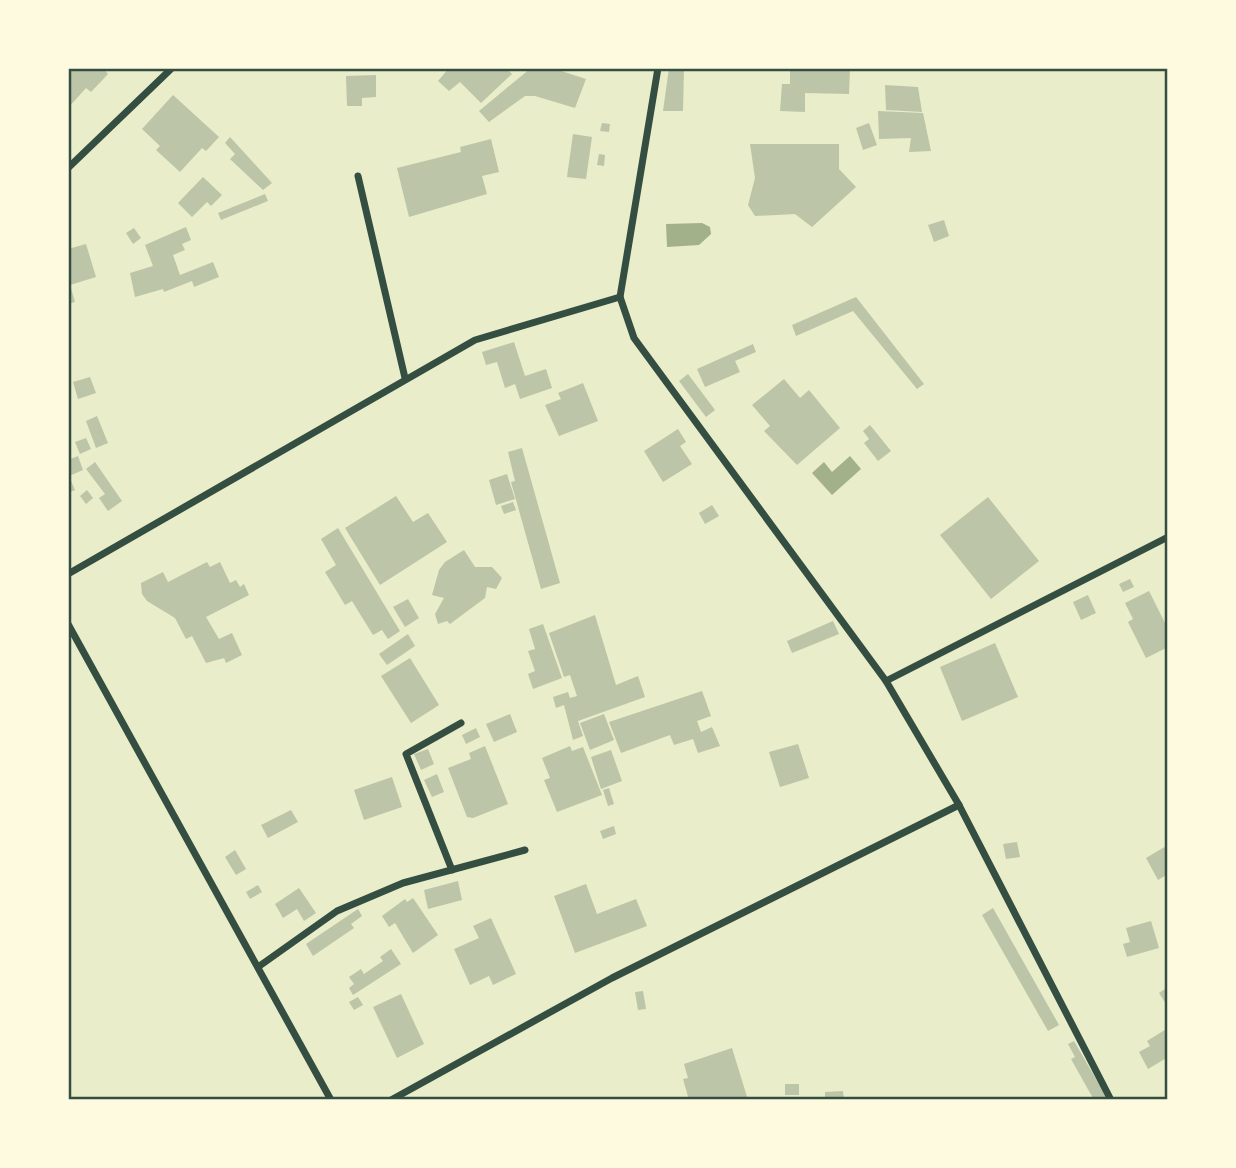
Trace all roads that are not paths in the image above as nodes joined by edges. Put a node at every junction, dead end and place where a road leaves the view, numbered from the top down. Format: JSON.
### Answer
{"nodes":[{"id":1,"x":172,"y":68,"type":"edge"},
{"id":2,"x":658,"y":68,"type":"edge"},
{"id":3,"x":68,"y":168,"type":"edge"},
{"id":4,"x":358,"y":176,"type":"dead end"},
{"id":5,"x":620,"y":296,"type":"junction"},
{"id":6,"x":405,"y":378,"type":"junction"},
{"id":7,"x":1168,"y":537,"type":"edge"},
{"id":8,"x":68,"y":574,"type":"edge"},
{"id":9,"x":68,"y":624,"type":"edge"},
{"id":10,"x":886,"y":681,"type":"junction"},
{"id":11,"x":461,"y":723,"type":"dead end"},
{"id":12,"x":959,"y":805,"type":"junction"},
{"id":13,"x":525,"y":850,"type":"dead end"},
{"id":14,"x":452,"y":870,"type":"junction"},
{"id":15,"x":258,"y":967,"type":"junction"},
{"id":16,"x":331,"y":1100,"type":"edge"},
{"id":17,"x":391,"y":1100,"type":"edge"},
{"id":18,"x":1111,"y":1100,"type":"edge"}],
"edges":[{"from":1,"to":3,"type":"street"},
{"from":2,"to":5,"type":"street"},
{"from":4,"to":6,"type":"street"},
{"from":5,"to":6,"type":"street"},
{"from":5,"to":10,"type":"street"},
{"from":6,"to":8,"type":"street"},
{"from":7,"to":10,"type":"street"},
{"from":9,"to":15,"type":"street"},
{"from":10,"to":12,"type":"street"},
{"from":11,"to":14,"type":"street"},
{"from":12,"to":17,"type":"street"},
{"from":12,"to":18,"type":"street"},
{"from":13,"to":14,"type":"street"},
{"from":14,"to":15,"type":"street"},
{"from":15,"to":16,"type":"street"}]}
